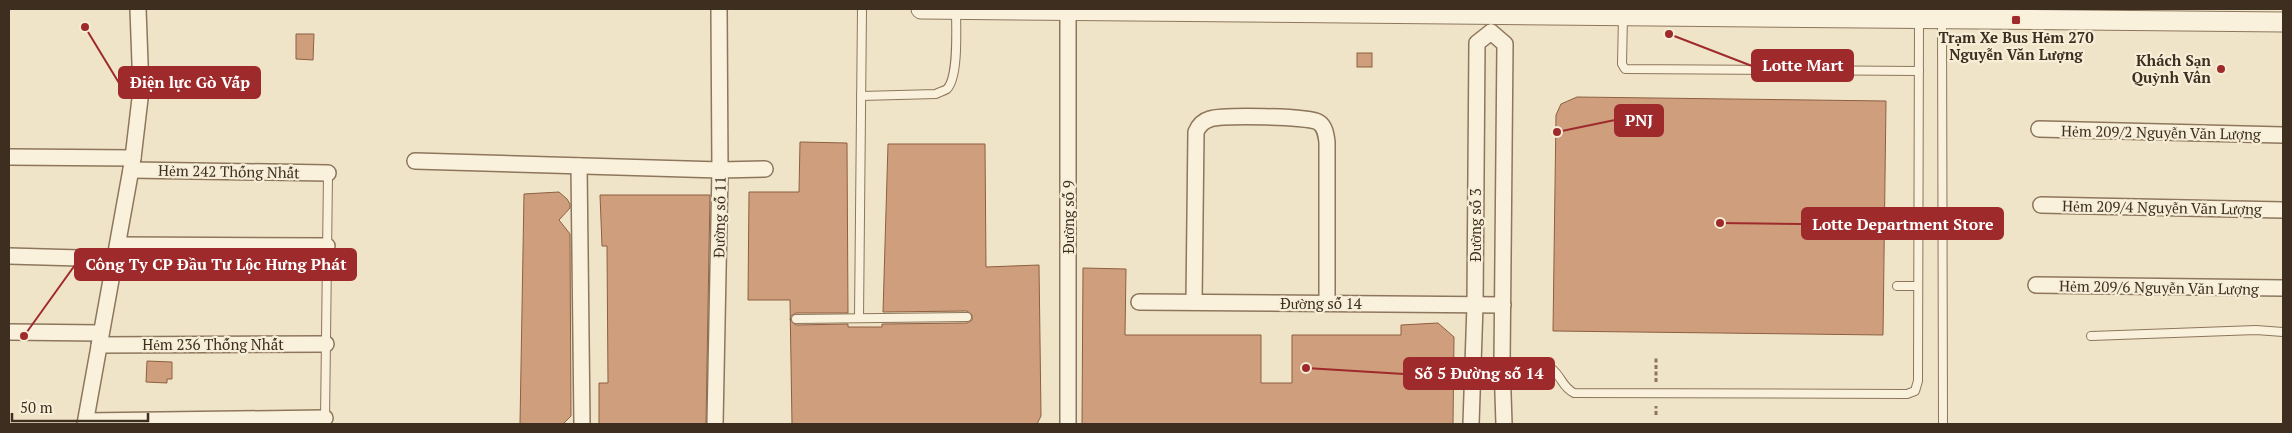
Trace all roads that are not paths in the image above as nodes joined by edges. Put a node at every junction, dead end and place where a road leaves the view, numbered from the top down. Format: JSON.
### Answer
{"nodes":[{"id":1,"x":138,"y":9,"type":"edge"},
{"id":2,"x":719,"y":9,"type":"edge"},
{"id":3,"x":862,"y":9,"type":"edge"},
{"id":4,"x":921,"y":9,"type":"edge"},
{"id":5,"x":956,"y":9,"type":"edge"},
{"id":6,"x":1068,"y":10,"type":"junction"},
{"id":7,"x":1148,"y":10,"type":"edge"},
{"id":8,"x":1919,"y":14,"type":"edge"},
{"id":9,"x":1942,"y":14,"type":"edge"},
{"id":10,"x":1623,"y":16,"type":"junction"},
{"id":11,"x":1492,"y":19,"type":"edge"},
{"id":12,"x":2283,"y":22,"type":"edge"},
{"id":13,"x":1919,"y":71,"type":"junction"},
{"id":14,"x":861,"y":96,"type":"junction"},
{"id":15,"x":2039,"y":129,"type":"dead end"},
{"id":16,"x":2283,"y":135,"type":"edge"},
{"id":17,"x":9,"y":157,"type":"edge"},
{"id":18,"x":415,"y":161,"type":"dead end"},
{"id":19,"x":132,"y":164,"type":"junction"},
{"id":20,"x":579,"y":166,"type":"junction"},
{"id":21,"x":766,"y":169,"type":"dead end"},
{"id":22,"x":720,"y":170,"type":"junction"},
{"id":23,"x":328,"y":173,"type":"joint"},
{"id":24,"x":2041,"y":204,"type":"dead end"},
{"id":25,"x":2283,"y":210,"type":"edge"},
{"id":26,"x":327,"y":246,"type":"junction"},
{"id":27,"x":116,"y":252,"type":"junction"},
{"id":28,"x":9,"y":256,"type":"edge"},
{"id":29,"x":2036,"y":285,"type":"dead end"},
{"id":30,"x":1897,"y":286,"type":"dead end"},
{"id":31,"x":1917,"y":286,"type":"junction"},
{"id":32,"x":2283,"y":288,"type":"edge"},
{"id":33,"x":1139,"y":302,"type":"dead end"},
{"id":34,"x":1194,"y":302,"type":"junction"},
{"id":35,"x":1326,"y":304,"type":"junction"},
{"id":36,"x":1475,"y":305,"type":"junction"},
{"id":37,"x":1503,"y":305,"type":"junction"},
{"id":38,"x":967,"y":317,"type":"dead end"},
{"id":39,"x":859,"y":318,"type":"junction"},
{"id":40,"x":796,"y":319,"type":"dead end"},
{"id":41,"x":9,"y":332,"type":"edge"},
{"id":42,"x":2283,"y":332,"type":"edge"},
{"id":43,"x":2091,"y":336,"type":"dead end"},
{"id":44,"x":100,"y":339,"type":"junction"},
{"id":45,"x":326,"y":344,"type":"junction"},
{"id":46,"x":1502,"y":364,"type":"junction"},
{"id":47,"x":325,"y":421,"type":"edge"},
{"id":48,"x":85,"y":423,"type":"edge"},
{"id":49,"x":582,"y":424,"type":"edge"},
{"id":50,"x":715,"y":424,"type":"edge"},
{"id":51,"x":1068,"y":424,"type":"edge"},
{"id":52,"x":1471,"y":424,"type":"edge"},
{"id":53,"x":1504,"y":424,"type":"edge"},
{"id":54,"x":1943,"y":424,"type":"edge"}],
"edges":[{"from":1,"to":19,"type":"street"},
{"from":2,"to":22,"type":"street","name":"Đường số 11"},
{"from":3,"to":14,"type":"lane"},
{"from":4,"to":5,"type":"street"},
{"from":5,"to":6,"type":"street"},
{"from":5,"to":14,"type":"lane"},
{"from":6,"to":7,"type":"street"},
{"from":6,"to":51,"type":"street","name":"Đường số 9"},
{"from":7,"to":11,"type":"street"},
{"from":8,"to":9,"type":"street"},
{"from":8,"to":10,"type":"street"},
{"from":8,"to":13,"type":"lane"},
{"from":9,"to":12,"type":"street"},
{"from":9,"to":54,"type":"lane"},
{"from":10,"to":11,"type":"street"},
{"from":10,"to":13,"type":"lane"},
{"from":11,"to":36,"type":"street","name":"Đường số 3"},
{"from":11,"to":37,"type":"street","name":"Đường số 3"},
{"from":13,"to":31,"type":"lane"},
{"from":14,"to":39,"type":"lane"},
{"from":15,"to":16,"type":"street","name":"Hẻm 209/2 Nguyễn Văn Lượng"},
{"from":17,"to":19,"type":"street","name":"Hẻm 242 Thống Nhất"},
{"from":18,"to":20,"type":"street"},
{"from":19,"to":23,"type":"street","name":"Hẻm 242 Thống Nhất"},
{"from":19,"to":27,"type":"street"},
{"from":20,"to":22,"type":"street"},
{"from":20,"to":49,"type":"street"},
{"from":21,"to":22,"type":"street"},
{"from":22,"to":50,"type":"street","name":"Đường số 11"},
{"from":23,"to":26,"type":"lane"},
{"from":24,"to":25,"type":"street","name":"Hẻm 209/4 Nguyễn Văn Lượng"},
{"from":26,"to":27,"type":"street"},
{"from":26,"to":45,"type":"lane"},
{"from":27,"to":28,"type":"street"},
{"from":27,"to":44,"type":"street"},
{"from":29,"to":32,"type":"street","name":"Hẻm 209/6 Nguyễn Văn Lượng"},
{"from":30,"to":31,"type":"lane"},
{"from":31,"to":46,"type":"lane"},
{"from":33,"to":34,"type":"street","name":"Đường số 14"},
{"from":34,"to":35,"type":"street","name":"Đường số 14"},
{"from":34,"to":35,"type":"street"},
{"from":35,"to":36,"type":"street","name":"Đường số 14"},
{"from":36,"to":37,"type":"street","name":"Đường số 14"},
{"from":36,"to":52,"type":"street","name":"Đường số 3"},
{"from":37,"to":46,"type":"street","name":"Đường số 3"},
{"from":38,"to":39,"type":"lane"},
{"from":39,"to":40,"type":"lane"},
{"from":41,"to":44,"type":"street","name":"Hẻm 236 Thống Nhất"},
{"from":42,"to":43,"type":"lane"},
{"from":44,"to":45,"type":"street","name":"Hẻm 236 Thống Nhất"},
{"from":44,"to":48,"type":"street"},
{"from":45,"to":47,"type":"lane"},
{"from":46,"to":53,"type":"street","name":"Đường số 3"},
{"from":47,"to":48,"type":"street"}]}
